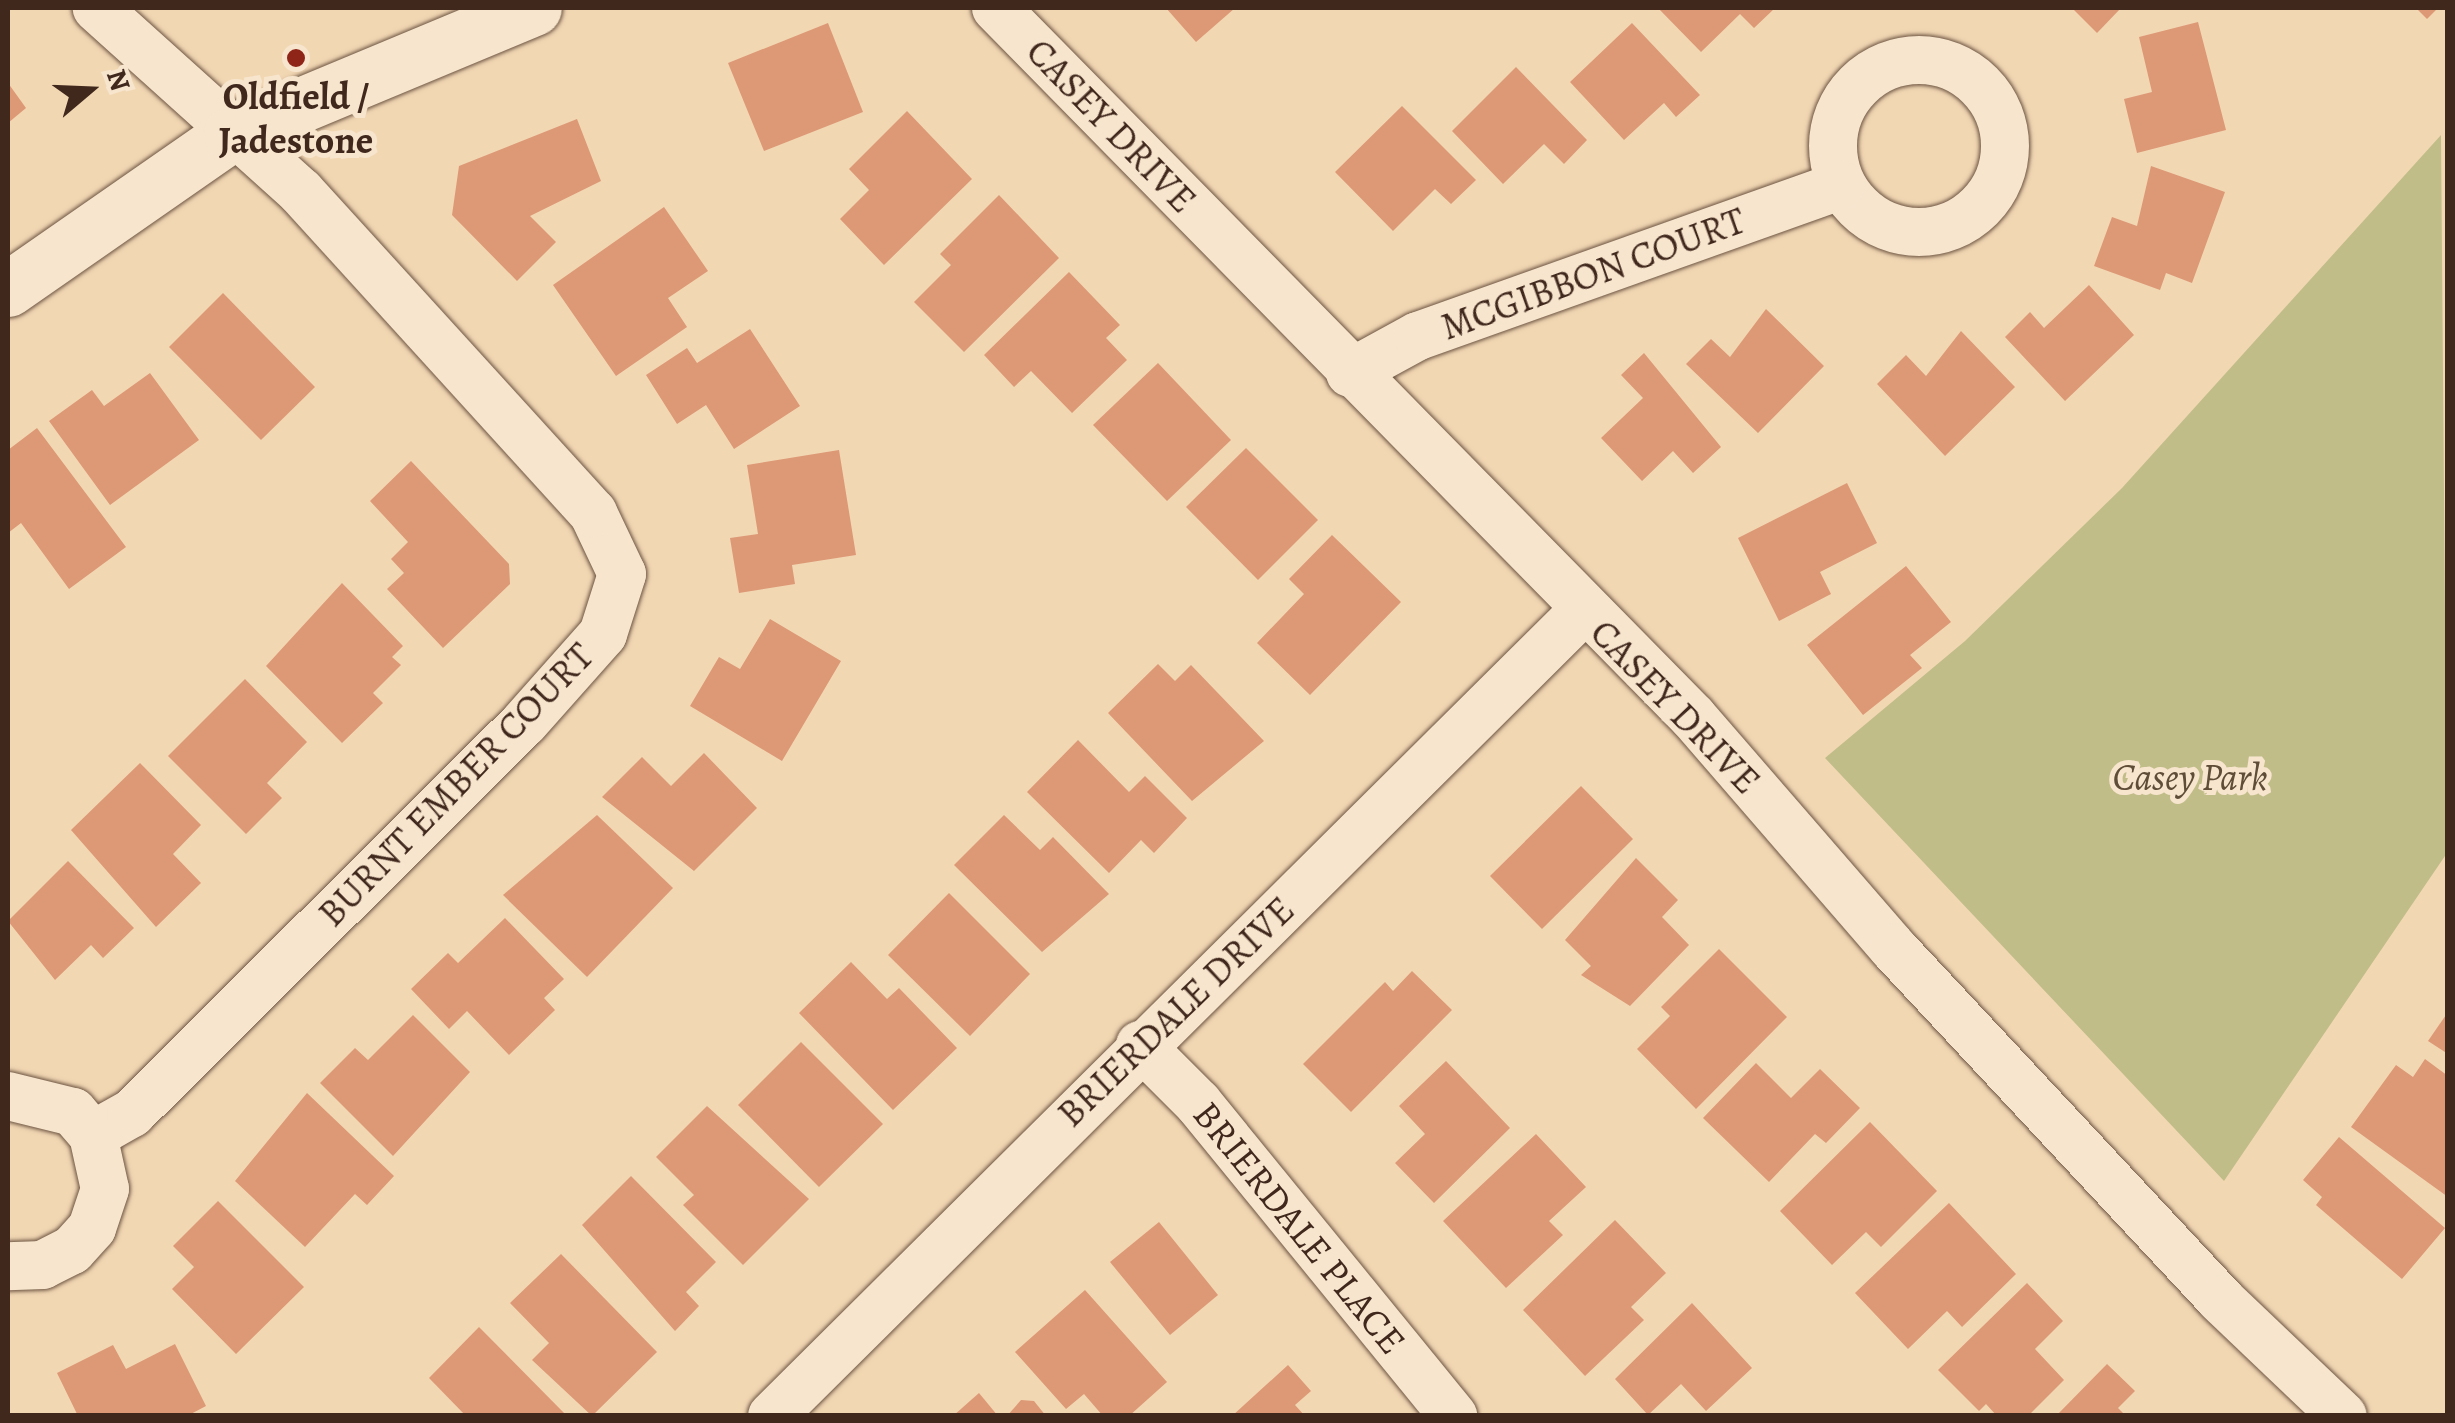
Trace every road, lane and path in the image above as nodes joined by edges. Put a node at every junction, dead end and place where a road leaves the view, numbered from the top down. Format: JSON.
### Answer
{"nodes":[{"id":1,"x":97,"y":8,"type":"edge"},
{"id":2,"x":534,"y":8,"type":"edge"},
{"id":3,"x":996,"y":8,"type":"edge"},
{"id":4,"x":231,"y":134,"type":"junction"},
{"id":5,"x":1841,"y":186,"type":"dead end"},
{"id":6,"x":8,"y":288,"type":"edge"},
{"id":7,"x":1350,"y":373,"type":"junction"},
{"id":8,"x":1583,"y":612,"type":"junction"},
{"id":9,"x":1140,"y":1046,"type":"junction"},
{"id":10,"x":8,"y":1096,"type":"edge"},
{"id":11,"x":93,"y":1135,"type":"junction"},
{"id":12,"x":8,"y":1266,"type":"edge"},
{"id":13,"x":772,"y":1416,"type":"edge"},
{"id":14,"x":1453,"y":1416,"type":"edge"},
{"id":15,"x":2343,"y":1416,"type":"edge"}],
"edges":[{"from":1,"to":4,"type":"street","name":"BURNT EMBER COURT"},
{"from":2,"to":4,"type":"street"},
{"from":3,"to":7,"type":"street","name":"CASEY DRIVE"},
{"from":4,"to":6,"type":"street"},
{"from":4,"to":11,"type":"street","name":"BURNT EMBER COURT"},
{"from":5,"to":7,"type":"street","name":"MCGIBBON COURT"},
{"from":7,"to":8,"type":"street","name":"CASEY DRIVE"},
{"from":8,"to":9,"type":"street","name":"BRIERDALE DRIVE"},
{"from":8,"to":15,"type":"street","name":"CASEY DRIVE"},
{"from":9,"to":13,"type":"street","name":"BRIERDALE DRIVE"},
{"from":9,"to":14,"type":"street","name":"BRIERDALE PLACE"},
{"from":10,"to":11,"type":"street"},
{"from":11,"to":12,"type":"street"}]}
